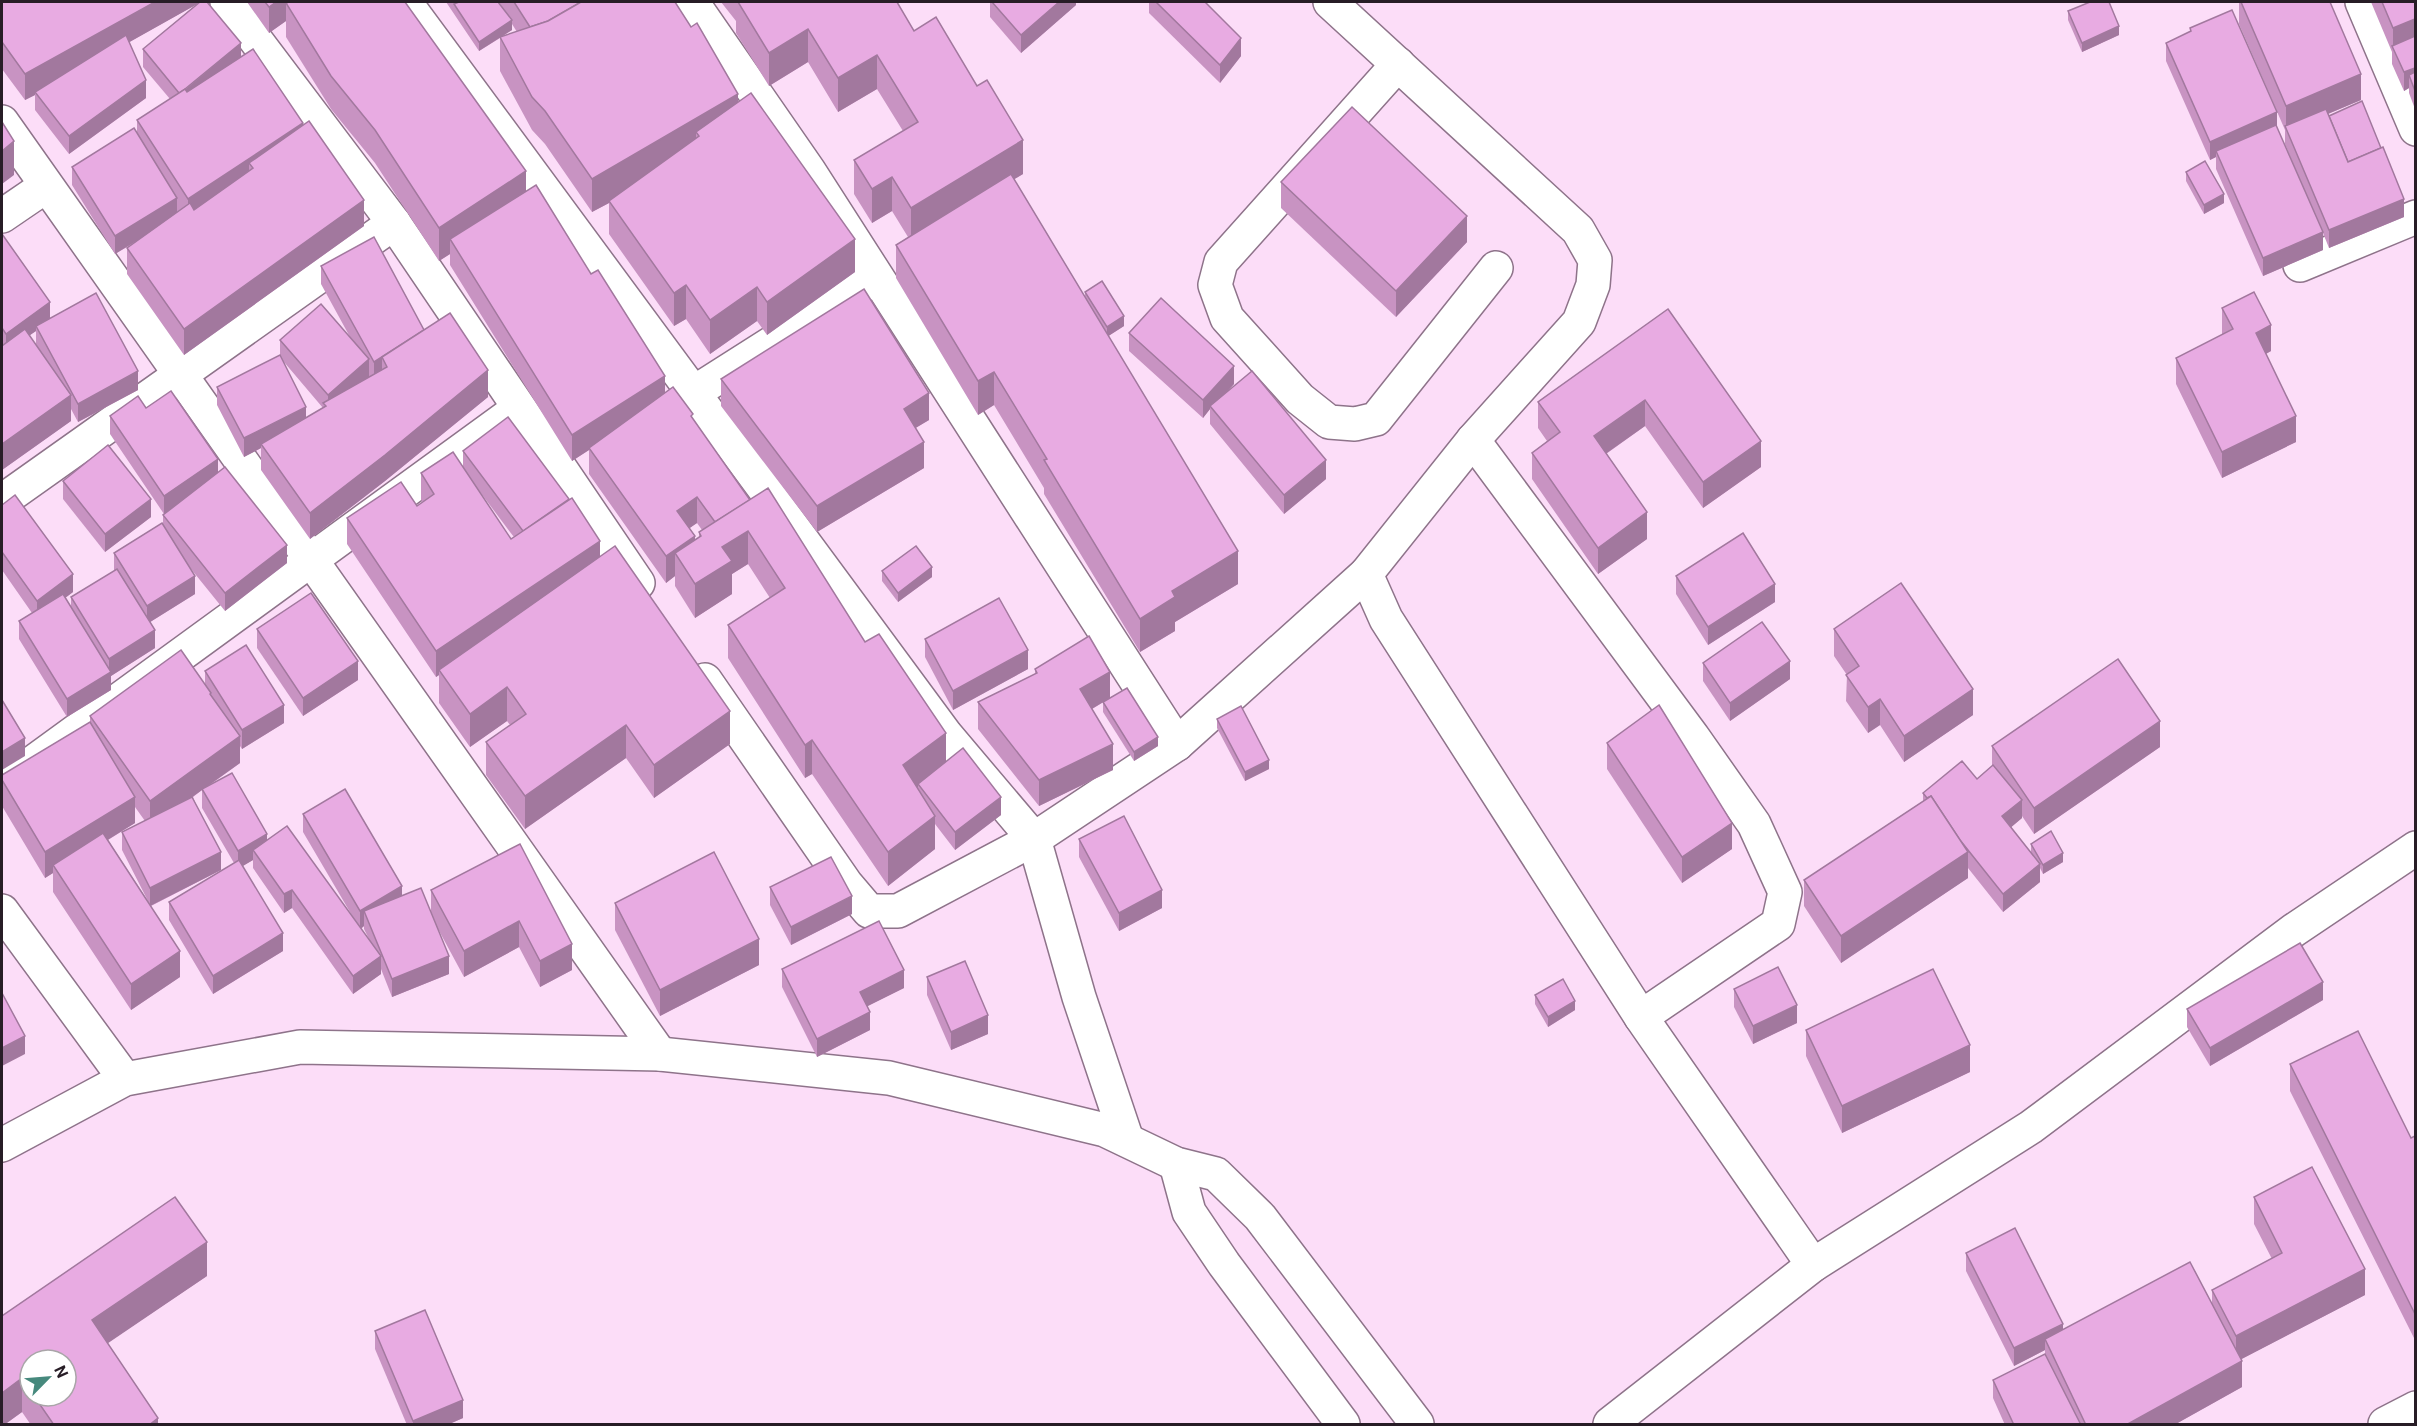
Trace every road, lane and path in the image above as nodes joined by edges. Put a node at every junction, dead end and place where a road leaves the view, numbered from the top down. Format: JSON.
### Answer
{"nodes":[{"id":1,"x":227,"y":2,"type":"edge"},
{"id":2,"x":405,"y":2,"type":"edge"},
{"id":3,"x":692,"y":2,"type":"edge"},
{"id":4,"x":1330,"y":2,"type":"edge"},
{"id":5,"x":2362,"y":2,"type":"edge"},
{"id":6,"x":1398,"y":64,"type":"junction"},
{"id":7,"x":2,"y":122,"type":"edge"},
{"id":8,"x":2415,"y":129,"type":"edge"},
{"id":9,"x":46,"y":186,"type":"junction"},
{"id":10,"x":2,"y":216,"type":"edge"},
{"id":11,"x":2415,"y":217,"type":"edge"},
{"id":12,"x":394,"y":223,"type":"junction"},
{"id":13,"x":2300,"y":266,"type":"dead end"},
{"id":14,"x":1496,"y":268,"type":"dead end"},
{"id":15,"x":876,"y":277,"type":"junction"},
{"id":16,"x":178,"y":374,"type":"junction"},
{"id":17,"x":695,"y":392,"type":"junction"},
{"id":18,"x":518,"y":409,"type":"junction"},
{"id":19,"x":1473,"y":440,"type":"junction"},
{"id":20,"x":2,"y":501,"type":"edge"},
{"id":21,"x":311,"y":559,"type":"junction"},
{"id":22,"x":1366,"y":574,"type":"junction"},
{"id":23,"x":652,"y":603,"type":"edge"},
{"id":24,"x":686,"y":651,"type":"edge"},
{"id":25,"x":1177,"y":744,"type":"junction"},
{"id":26,"x":2,"y":785,"type":"edge"},
{"id":27,"x":1034,"y":839,"type":"junction"},
{"id":28,"x":2415,"y":848,"type":"edge"},
{"id":29,"x":2,"y":910,"type":"edge"},
{"id":30,"x":1641,"y":1017,"type":"junction"},
{"id":31,"x":660,"y":1053,"type":"junction"},
{"id":32,"x":125,"y":1079,"type":"junction"},
{"id":33,"x":1127,"y":1140,"type":"junction"},
{"id":34,"x":2,"y":1144,"type":"edge"},
{"id":35,"x":1176,"y":1164,"type":"junction"},
{"id":36,"x":1813,"y":1265,"type":"junction"},
{"id":37,"x":2415,"y":1408,"type":"edge"},
{"id":38,"x":1343,"y":1425,"type":"edge"},
{"id":39,"x":1417,"y":1425,"type":"edge"},
{"id":40,"x":1610,"y":1425,"type":"edge"},
{"id":41,"x":2385,"y":1425,"type":"edge"}],
"edges":[{"from":1,"to":12,"type":"street"},
{"from":2,"to":17,"type":"street"},
{"from":3,"to":15,"type":"street"},
{"from":4,"to":6,"type":"street"},
{"from":5,"to":8,"type":"street"},
{"from":6,"to":14,"type":"street"},
{"from":6,"to":19,"type":"street"},
{"from":7,"to":9,"type":"street"},
{"from":9,"to":10,"type":"street"},
{"from":9,"to":16,"type":"street"},
{"from":11,"to":13,"type":"street"},
{"from":12,"to":16,"type":"street"},
{"from":12,"to":18,"type":"street"},
{"from":15,"to":17,"type":"street"},
{"from":15,"to":25,"type":"street"},
{"from":16,"to":20,"type":"street"},
{"from":16,"to":21,"type":"street"},
{"from":17,"to":27,"type":"street"},
{"from":18,"to":21,"type":"street"},
{"from":18,"to":23,"type":"street"},
{"from":19,"to":22,"type":"street"},
{"from":19,"to":30,"type":"street"},
{"from":21,"to":26,"type":"street"},
{"from":21,"to":31,"type":"street"},
{"from":22,"to":25,"type":"street"},
{"from":22,"to":30,"type":"street"},
{"from":24,"to":27,"type":"street"},
{"from":25,"to":27,"type":"street"},
{"from":27,"to":33,"type":"street"},
{"from":28,"to":36,"type":"street"},
{"from":29,"to":32,"type":"street"},
{"from":30,"to":36,"type":"street"},
{"from":31,"to":32,"type":"street"},
{"from":31,"to":33,"type":"street"},
{"from":32,"to":34,"type":"street"},
{"from":33,"to":35,"type":"street"},
{"from":35,"to":38,"type":"street"},
{"from":35,"to":39,"type":"street"},
{"from":36,"to":40,"type":"street"},
{"from":37,"to":41,"type":"street"}]}
